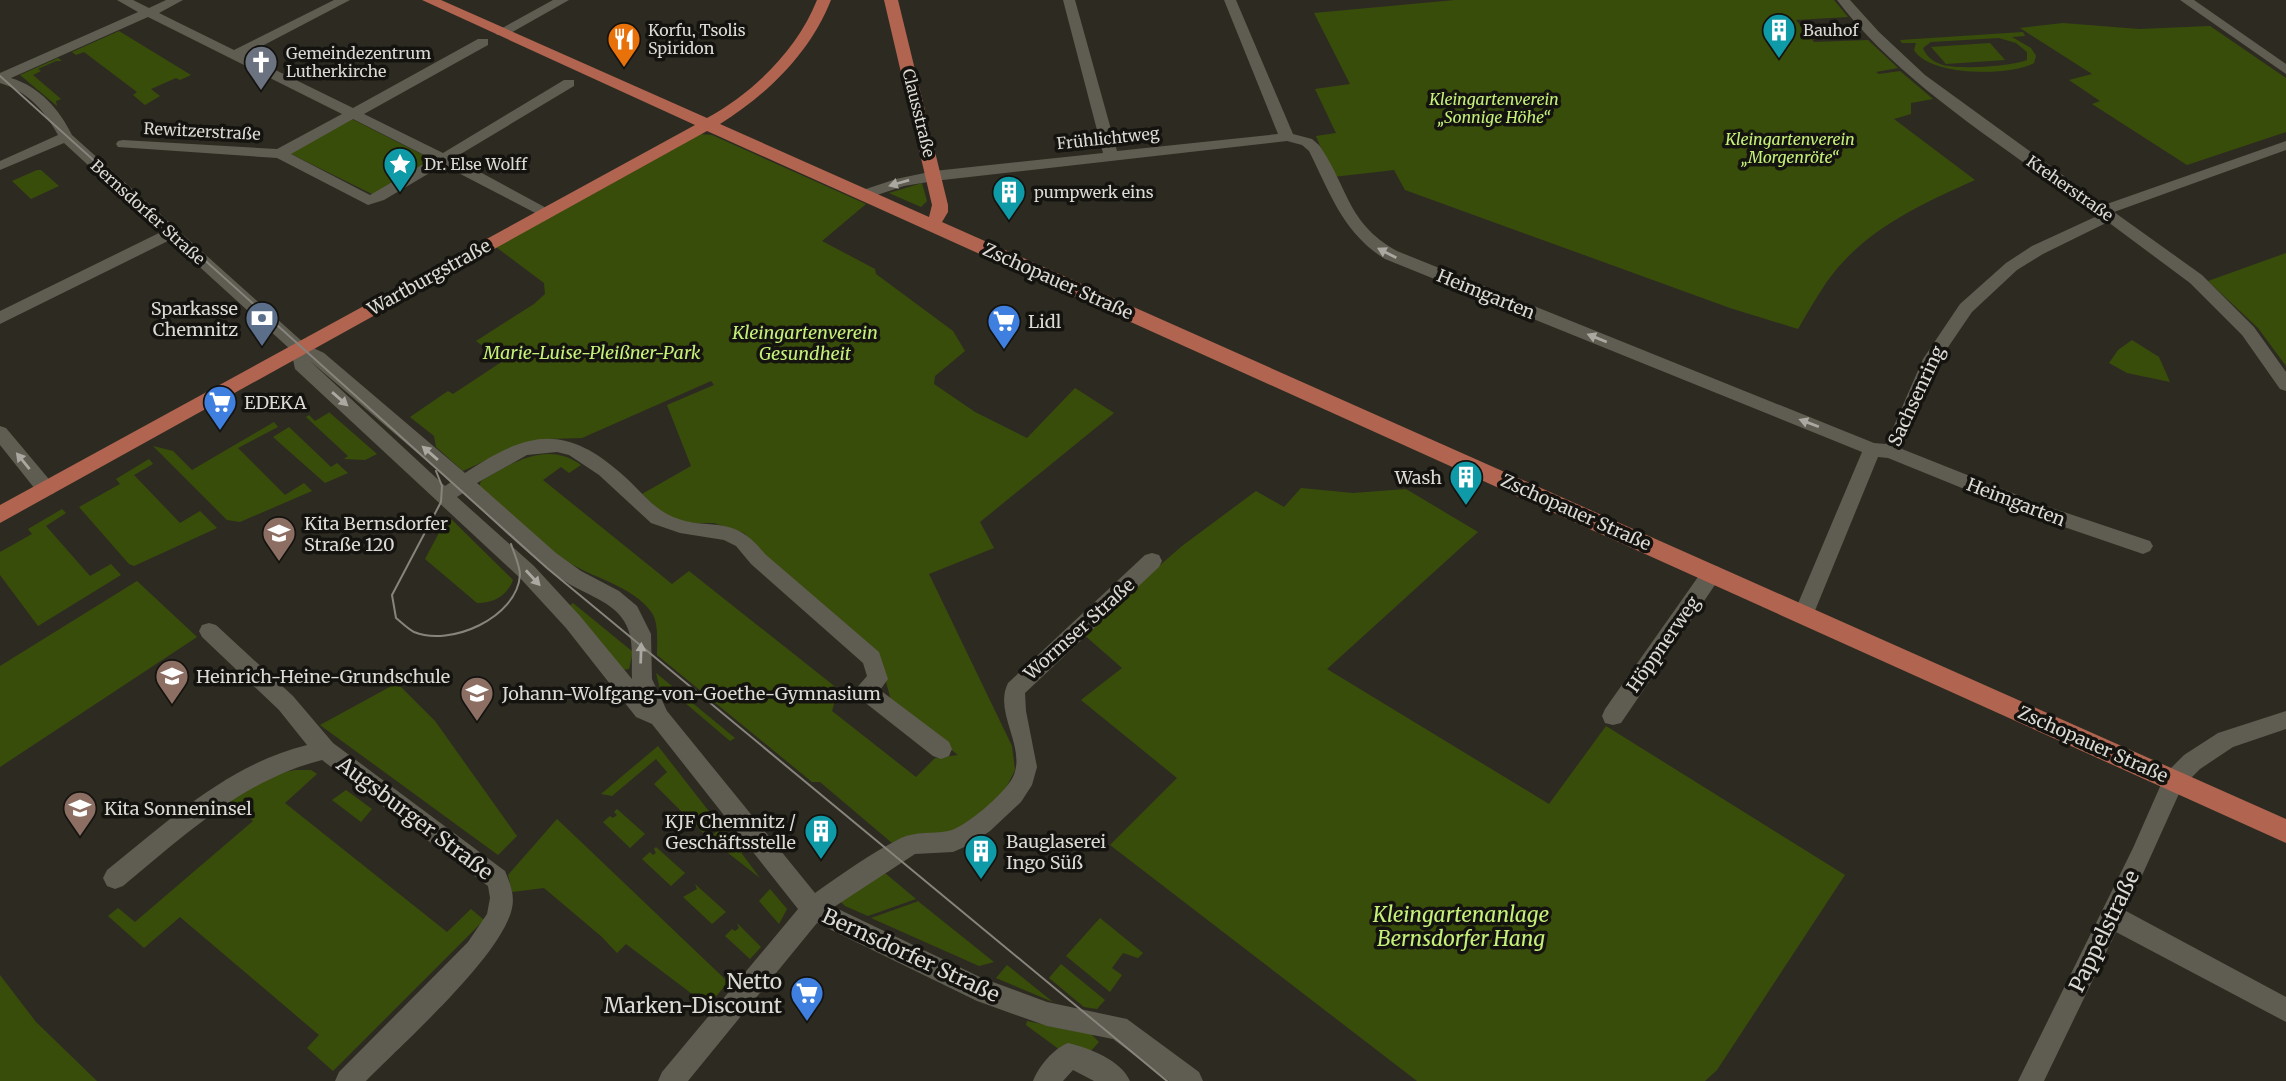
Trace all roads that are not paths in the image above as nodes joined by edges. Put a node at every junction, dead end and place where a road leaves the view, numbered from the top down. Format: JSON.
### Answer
{"nodes":[{"id":1,"x":123,"y":0,"type":"edge"},
{"id":2,"x":177,"y":0,"type":"edge"},
{"id":3,"x":344,"y":0,"type":"edge"},
{"id":4,"x":429,"y":0,"type":"edge"},
{"id":5,"x":563,"y":0,"type":"edge"},
{"id":6,"x":824,"y":0,"type":"edge"},
{"id":7,"x":891,"y":0,"type":"edge"},
{"id":8,"x":1069,"y":0,"type":"edge"},
{"id":9,"x":1230,"y":0,"type":"edge"},
{"id":10,"x":1843,"y":0,"type":"edge"},
{"id":11,"x":2186,"y":0,"type":"edge"},
{"id":12,"x":148,"y":13,"type":"junction"},
{"id":13,"x":502,"y":32,"type":"junction"},
{"id":14,"x":483,"y":42,"type":"dead end"},
{"id":15,"x":233,"y":56,"type":"junction"},
{"id":16,"x":2286,"y":70,"type":"edge"},
{"id":17,"x":0,"y":78,"type":"edge"},
{"id":18,"x":569,"y":83,"type":"dead end"},
{"id":19,"x":352,"y":115,"type":"junction"},
{"id":20,"x":706,"y":124,"type":"junction"},
{"id":21,"x":66,"y":137,"type":"junction"},
{"id":22,"x":1287,"y":137,"type":"junction"},
{"id":23,"x":123,"y":144,"type":"dead end"},
{"id":24,"x":2286,"y":145,"type":"edge"},
{"id":25,"x":280,"y":154,"type":"junction"},
{"id":26,"x":1111,"y":156,"type":"junction"},
{"id":27,"x":443,"y":159,"type":"junction"},
{"id":28,"x":0,"y":166,"type":"edge"},
{"id":29,"x":934,"y":176,"type":"junction"},
{"id":30,"x":865,"y":194,"type":"junction"},
{"id":31,"x":2104,"y":212,"type":"junction"},
{"id":32,"x":545,"y":213,"type":"junction"},
{"id":33,"x":932,"y":225,"type":"junction"},
{"id":34,"x":172,"y":233,"type":"junction"},
{"id":35,"x":0,"y":318,"type":"edge"},
{"id":36,"x":299,"y":348,"type":"junction"},
{"id":37,"x":2286,"y":385,"type":"edge"},
{"id":38,"x":0,"y":433,"type":"edge"},
{"id":39,"x":1881,"y":450,"type":"junction"},
{"id":40,"x":464,"y":483,"type":"junction"},
{"id":41,"x":46,"y":489,"type":"junction"},
{"id":42,"x":446,"y":495,"type":"junction"},
{"id":43,"x":0,"y":515,"type":"edge"},
{"id":44,"x":2143,"y":546,"type":"dead end"},
{"id":45,"x":1152,"y":561,"type":"dead end"},
{"id":46,"x":1712,"y":573,"type":"junction"},
{"id":47,"x":1804,"y":613,"type":"junction"},
{"id":48,"x":209,"y":631,"type":"dead end"},
{"id":49,"x":1612,"y":716,"type":"dead end"},
{"id":50,"x":659,"y":717,"type":"junction"},
{"id":51,"x":2286,"y":720,"type":"edge"},
{"id":52,"x":941,"y":749,"type":"dead end"},
{"id":53,"x":325,"y":750,"type":"junction"},
{"id":54,"x":2174,"y":780,"type":"junction"},
{"id":55,"x":2286,"y":831,"type":"edge"},
{"id":56,"x":115,"y":878,"type":"dead end"},
{"id":57,"x":813,"y":909,"type":"junction"},
{"id":58,"x":2111,"y":916,"type":"junction"},
{"id":59,"x":2286,"y":1010,"type":"edge"},
{"id":60,"x":348,"y":1081,"type":"edge"},
{"id":61,"x":671,"y":1081,"type":"edge"},
{"id":62,"x":1046,"y":1081,"type":"edge"},
{"id":63,"x":1117,"y":1081,"type":"edge"},
{"id":64,"x":1190,"y":1081,"type":"edge"},
{"id":65,"x":2031,"y":1081,"type":"edge"}],
"edges":[{"from":1,"to":12,"type":"street"},
{"from":2,"to":12,"type":"street"},
{"from":3,"to":15,"type":"street"},
{"from":4,"to":13,"type":"main road","name":"Zschopauer Straße"},
{"from":5,"to":13,"type":"street"},
{"from":6,"to":20,"type":"main road","name":"Wartburgstraße"},
{"from":7,"to":29,"type":"main road","name":"Clausstraße"},
{"from":8,"to":26,"type":"street"},
{"from":9,"to":22,"type":"street"},
{"from":10,"to":31,"type":"street","name":"Kreherstraße"},
{"from":11,"to":16,"type":"street"},
{"from":12,"to":15,"type":"street"},
{"from":12,"to":17,"type":"street"},
{"from":13,"to":20,"type":"main road","name":"Zschopauer Straße"},
{"from":14,"to":19,"type":"street"},
{"from":15,"to":19,"type":"street"},
{"from":17,"to":21,"type":"street","name":"Bernsdorfer Straße"},
{"from":18,"to":27,"type":"street"},
{"from":19,"to":25,"type":"street"},
{"from":19,"to":27,"type":"street"},
{"from":20,"to":30,"type":"main road","name":"Zschopauer Straße"},
{"from":20,"to":32,"type":"main road","name":"Wartburgstraße"},
{"from":21,"to":28,"type":"street"},
{"from":21,"to":34,"type":"street","name":"Bernsdorfer Straße"},
{"from":22,"to":26,"type":"street","name":"Frühlichtweg"},
{"from":39,"to":22,"type":"street","name":"Heimgarten","one_way":true},
{"from":23,"to":25,"type":"street","name":"Rewitzerstraße"},
{"from":24,"to":31,"type":"street","name":"Sachsenring"},
{"from":25,"to":27,"type":"street"},
{"from":26,"to":29,"type":"street","name":"Frühlichtweg"},
{"from":27,"to":32,"type":"street"},
{"from":29,"to":30,"type":"street","one_way":true},
{"from":29,"to":33,"type":"main road","name":"Clausstraße"},
{"from":30,"to":33,"type":"main road","name":"Zschopauer Straße"},
{"from":31,"to":37,"type":"street","name":"Kreherstraße"},
{"from":31,"to":39,"type":"street","name":"Sachsenring"},
{"from":32,"to":36,"type":"main road","name":"Wartburgstraße"},
{"from":33,"to":46,"type":"main road","name":"Zschopauer Straße"},
{"from":34,"to":35,"type":"street"},
{"from":34,"to":36,"type":"street","name":"Bernsdorfer Straße"},
{"from":40,"to":36,"type":"street","name":"Bernsdorfer Straße","one_way":true},
{"from":36,"to":41,"type":"main road","name":"Wartburgstraße"},
{"from":36,"to":42,"type":"street","name":"Bernsdorfer Straße","one_way":true},
{"from":41,"to":38,"type":"street","one_way":true},
{"from":39,"to":44,"type":"street","name":"Heimgarten"},
{"from":39,"to":47,"type":"street","name":"Sachsenring"},
{"from":40,"to":42,"type":"street"},
{"from":50,"to":40,"type":"street","name":"Bernsdorfer Straße","one_way":true},
{"from":40,"to":52,"type":"street"},
{"from":41,"to":43,"type":"main road","name":"Wartburgstraße"},
{"from":42,"to":50,"type":"street","name":"Bernsdorfer Straße","one_way":true},
{"from":45,"to":57,"type":"street","name":"Wormser Straße"},
{"from":46,"to":47,"type":"main road","name":"Zschopauer Straße"},
{"from":46,"to":49,"type":"street","name":"Höppnerweg"},
{"from":47,"to":54,"type":"main road","name":"Zschopauer Straße"},
{"from":48,"to":53,"type":"street","name":"Augsburger Straße"},
{"from":50,"to":57,"type":"street","name":"Bernsdorfer Straße"},
{"from":51,"to":54,"type":"street"},
{"from":53,"to":56,"type":"street","name":"Augsburger Straße"},
{"from":53,"to":60,"type":"street","name":"Augsburger Straße"},
{"from":54,"to":55,"type":"main road","name":"Zschopauer Straße"},
{"from":54,"to":58,"type":"street","name":"Pappelstraße"},
{"from":57,"to":61,"type":"street"},
{"from":57,"to":64,"type":"street","name":"Bernsdorfer Straße"},
{"from":58,"to":59,"type":"street"},
{"from":58,"to":65,"type":"street","name":"Pappelstraße"},
{"from":62,"to":63,"type":"street"}]}
